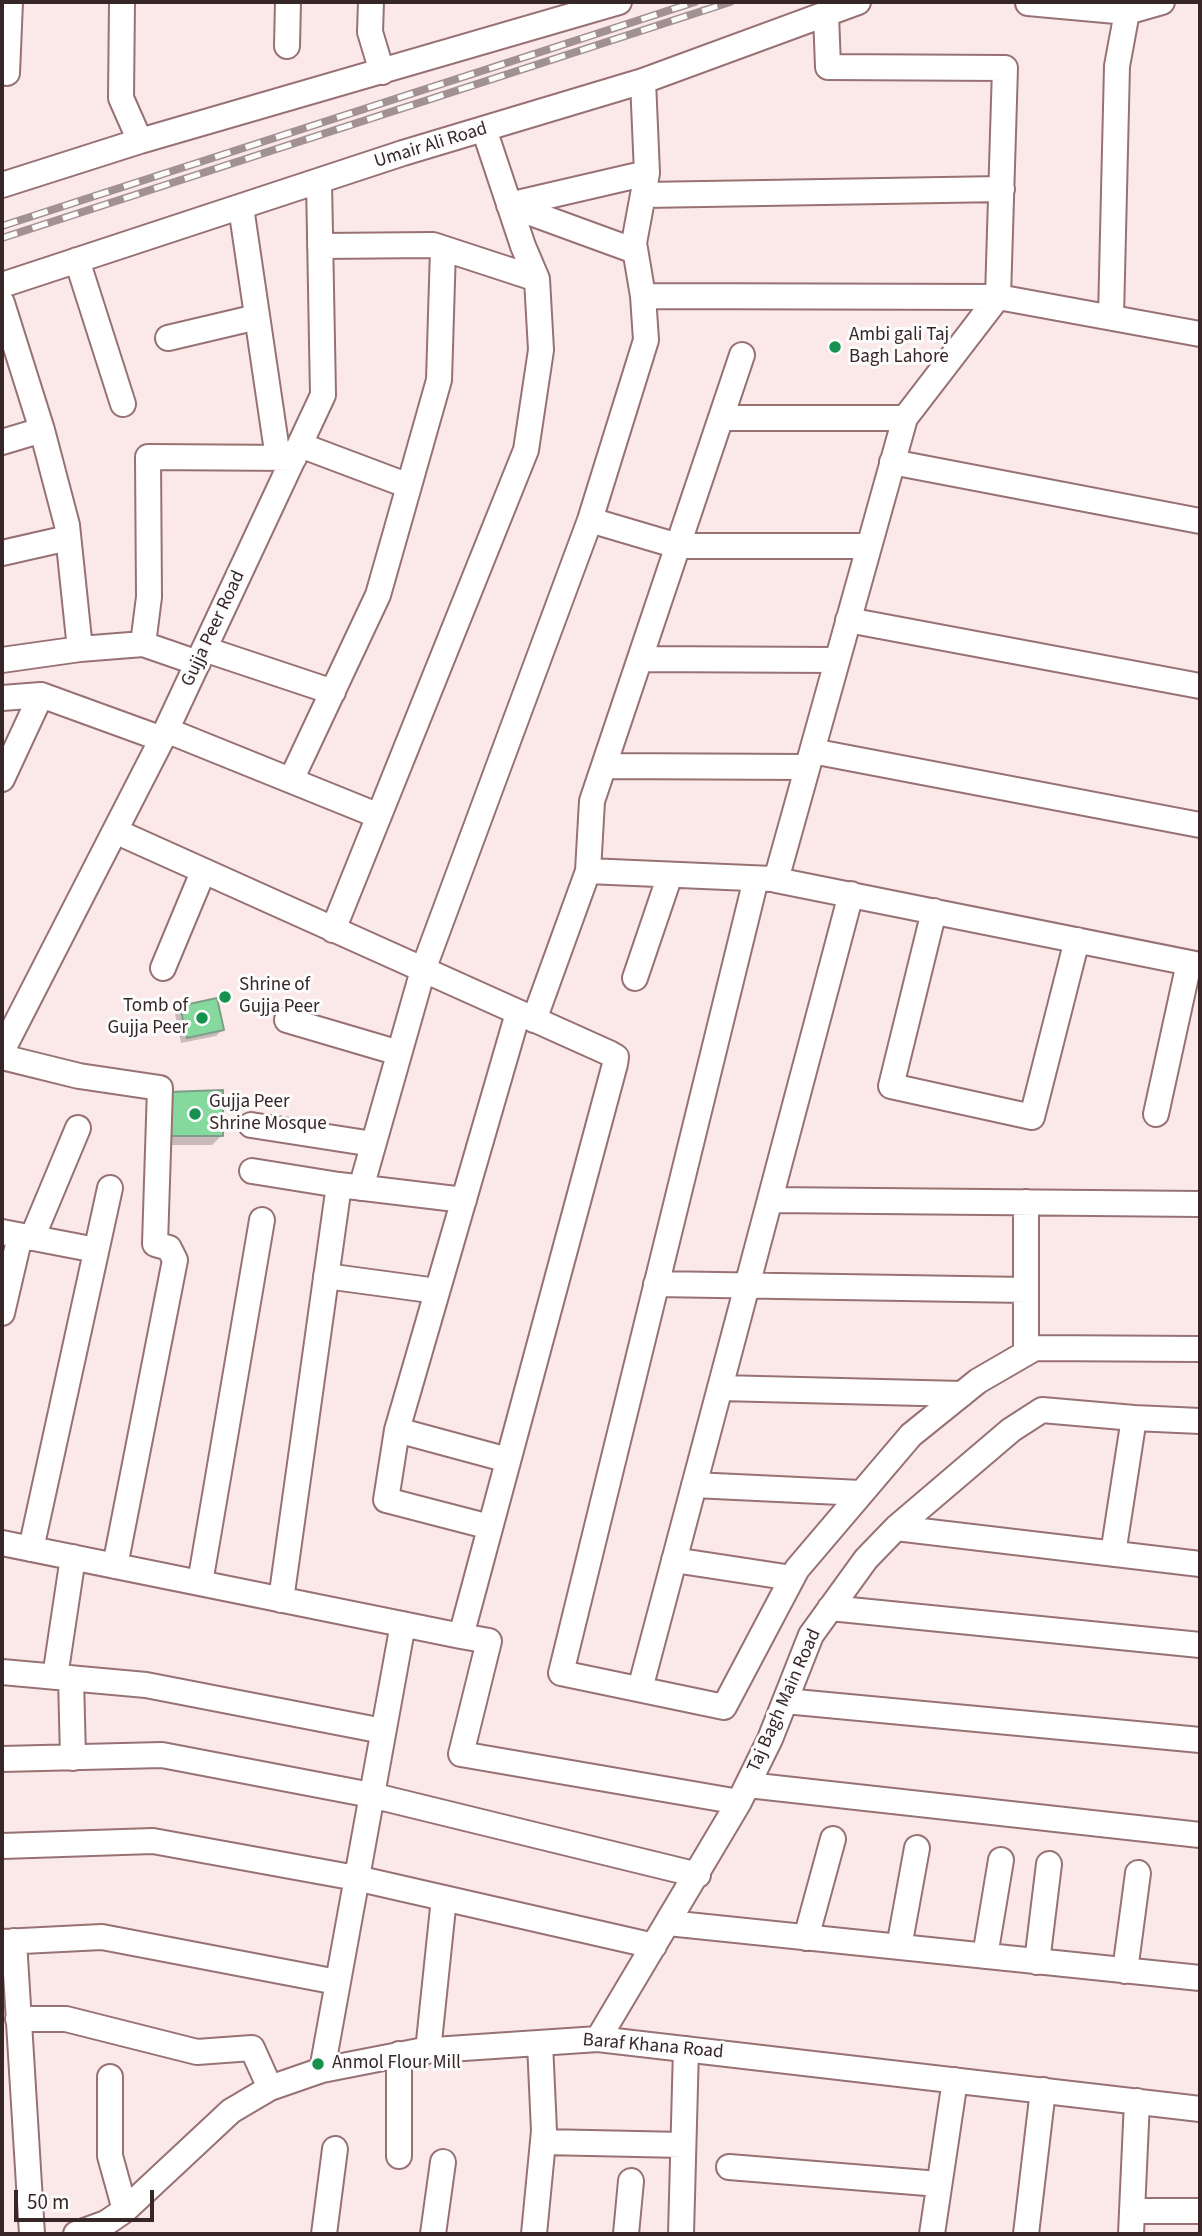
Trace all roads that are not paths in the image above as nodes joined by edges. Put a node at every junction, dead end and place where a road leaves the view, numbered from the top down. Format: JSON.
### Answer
{"nodes":[{"id":1,"x":10,"y":2,"type":"edge"},
{"id":2,"x":122,"y":2,"type":"edge"},
{"id":3,"x":288,"y":2,"type":"edge"},
{"id":4,"x":370,"y":2,"type":"edge"},
{"id":5,"x":619,"y":2,"type":"edge"},
{"id":6,"x":858,"y":2,"type":"edge"},
{"id":7,"x":1028,"y":2,"type":"edge"},
{"id":8,"x":1162,"y":2,"type":"edge"},
{"id":9,"x":1127,"y":12,"type":"junction"},
{"id":10,"x":826,"y":14,"type":"junction"},
{"id":11,"x":287,"y":46,"type":"dead end"},
{"id":12,"x":382,"y":72,"type":"junction"},
{"id":13,"x":7,"y":73,"type":"dead end"},
{"id":14,"x":642,"y":81,"type":"junction"},
{"id":15,"x":484,"y":129,"type":"junction"},
{"id":16,"x":140,"y":141,"type":"junction"},
{"id":17,"x":319,"y":181,"type":"junction"},
{"id":18,"x":646,"y":184,"type":"junction"},
{"id":19,"x":2,"y":185,"type":"edge"},
{"id":20,"x":1002,"y":189,"type":"junction"},
{"id":21,"x":509,"y":205,"type":"junction"},
{"id":22,"x":241,"y":207,"type":"junction"},
{"id":23,"x":320,"y":246,"type":"junction"},
{"id":24,"x":443,"y":249,"type":"junction"},
{"id":25,"x":635,"y":251,"type":"junction"},
{"id":26,"x":78,"y":260,"type":"junction"},
{"id":27,"x":537,"y":279,"type":"junction"},
{"id":28,"x":2,"y":285,"type":"edge"},
{"id":29,"x":643,"y":296,"type":"junction"},
{"id":30,"x":998,"y":297,"type":"junction"},
{"id":31,"x":2,"y":303,"type":"edge"},
{"id":32,"x":257,"y":317,"type":"junction"},
{"id":33,"x":1111,"y":317,"type":"junction"},
{"id":34,"x":1200,"y":334,"type":"edge"},
{"id":35,"x":168,"y":338,"type":"dead end"},
{"id":36,"x":742,"y":355,"type":"dead end"},
{"id":37,"x":123,"y":404,"type":"dead end"},
{"id":38,"x":721,"y":418,"type":"junction"},
{"id":39,"x":905,"y":418,"type":"junction"},
{"id":40,"x":42,"y":430,"type":"junction"},
{"id":41,"x":2,"y":442,"type":"edge"},
{"id":42,"x":291,"y":454,"type":"junction"},
{"id":43,"x":892,"y":463,"type":"junction"},
{"id":44,"x":409,"y":486,"type":"junction"},
{"id":45,"x":590,"y":520,"type":"junction"},
{"id":46,"x":1200,"y":521,"type":"edge"},
{"id":47,"x":68,"y":538,"type":"junction"},
{"id":48,"x":678,"y":546,"type":"junction"},
{"id":49,"x":869,"y":546,"type":"junction"},
{"id":50,"x":2,"y":553,"type":"edge"},
{"id":51,"x":848,"y":620,"type":"junction"},
{"id":52,"x":143,"y":645,"type":"junction"},
{"id":53,"x":80,"y":649,"type":"junction"},
{"id":54,"x":201,"y":656,"type":"junction"},
{"id":55,"x":640,"y":659,"type":"junction"},
{"id":56,"x":2,"y":660,"type":"edge"},
{"id":57,"x":837,"y":660,"type":"junction"},
{"id":58,"x":1200,"y":686,"type":"edge"},
{"id":59,"x":332,"y":692,"type":"junction"},
{"id":60,"x":41,"y":695,"type":"junction"},
{"id":61,"x":2,"y":698,"type":"edge"},
{"id":62,"x":164,"y":734,"type":"junction"},
{"id":63,"x":809,"y":759,"type":"junction"},
{"id":64,"x":604,"y":766,"type":"junction"},
{"id":65,"x":2,"y":779,"type":"edge"},
{"id":66,"x":291,"y":780,"type":"junction"},
{"id":67,"x":379,"y":816,"type":"junction"},
{"id":68,"x":1200,"y":825,"type":"edge"},
{"id":69,"x":115,"y":831,"type":"junction"},
{"id":70,"x":589,"y":871,"type":"junction"},
{"id":71,"x":203,"y":872,"type":"junction"},
{"id":72,"x":670,"y":875,"type":"junction"},
{"id":73,"x":766,"y":879,"type":"junction"},
{"id":74,"x":851,"y":894,"type":"junction"},
{"id":75,"x":934,"y":911,"type":"junction"},
{"id":76,"x":334,"y":930,"type":"junction"},
{"id":77,"x":1077,"y":940,"type":"junction"},
{"id":78,"x":1194,"y":964,"type":"edge"},
{"id":79,"x":163,"y":968,"type":"dead end"},
{"id":80,"x":423,"y":970,"type":"junction"},
{"id":81,"x":635,"y":978,"type":"dead end"},
{"id":82,"x":526,"y":1017,"type":"junction"},
{"id":83,"x":287,"y":1020,"type":"dead end"},
{"id":84,"x":2,"y":1051,"type":"edge"},
{"id":85,"x":399,"y":1053,"type":"junction"},
{"id":86,"x":2,"y":1057,"type":"edge"},
{"id":87,"x":1156,"y":1114,"type":"dead end"},
{"id":88,"x":251,"y":1125,"type":"dead end"},
{"id":89,"x":78,"y":1128,"type":"dead end"},
{"id":90,"x":373,"y":1144,"type":"junction"},
{"id":91,"x":253,"y":1171,"type":"dead end"},
{"id":92,"x":350,"y":1186,"type":"junction"},
{"id":93,"x":110,"y":1188,"type":"dead end"},
{"id":94,"x":464,"y":1200,"type":"junction"},
{"id":95,"x":770,"y":1200,"type":"junction"},
{"id":96,"x":1026,"y":1202,"type":"junction"},
{"id":97,"x":1200,"y":1204,"type":"edge"},
{"id":98,"x":262,"y":1220,"type":"dead end"},
{"id":99,"x":18,"y":1235,"type":"edge"},
{"id":100,"x":96,"y":1250,"type":"junction"},
{"id":101,"x":326,"y":1276,"type":"junction"},
{"id":102,"x":656,"y":1284,"type":"junction"},
{"id":103,"x":747,"y":1286,"type":"junction"},
{"id":104,"x":1026,"y":1290,"type":"junction"},
{"id":105,"x":437,"y":1291,"type":"junction"},
{"id":106,"x":2,"y":1313,"type":"edge"},
{"id":107,"x":1200,"y":1349,"type":"edge"},
{"id":108,"x":1026,"y":1353,"type":"junction"},
{"id":109,"x":720,"y":1388,"type":"junction"},
{"id":110,"x":962,"y":1394,"type":"junction"},
{"id":111,"x":1134,"y":1418,"type":"junction"},
{"id":112,"x":1200,"y":1421,"type":"edge"},
{"id":113,"x":397,"y":1430,"type":"junction"},
{"id":114,"x":508,"y":1460,"type":"junction"},
{"id":115,"x":694,"y":1485,"type":"junction"},
{"id":116,"x":861,"y":1493,"type":"junction"},
{"id":117,"x":491,"y":1527,"type":"junction"},
{"id":118,"x":896,"y":1528,"type":"junction"},
{"id":119,"x":2,"y":1543,"type":"edge"},
{"id":120,"x":31,"y":1549,"type":"junction"},
{"id":121,"x":1113,"y":1554,"type":"junction"},
{"id":122,"x":72,"y":1557,"type":"junction"},
{"id":123,"x":674,"y":1560,"type":"junction"},
{"id":124,"x":1200,"y":1564,"type":"edge"},
{"id":125,"x":115,"y":1566,"type":"junction"},
{"id":126,"x":792,"y":1578,"type":"junction"},
{"id":127,"x":200,"y":1583,"type":"junction"},
{"id":128,"x":282,"y":1600,"type":"junction"},
{"id":129,"x":830,"y":1608,"type":"junction"},
{"id":130,"x":403,"y":1624,"type":"junction"},
{"id":131,"x":461,"y":1636,"type":"junction"},
{"id":132,"x":1200,"y":1645,"type":"edge"},
{"id":133,"x":2,"y":1672,"type":"edge"},
{"id":134,"x":63,"y":1677,"type":"junction"},
{"id":135,"x":640,"y":1689,"type":"junction"},
{"id":136,"x":785,"y":1700,"type":"junction"},
{"id":137,"x":383,"y":1731,"type":"junction"},
{"id":138,"x":1200,"y":1740,"type":"edge"},
{"id":139,"x":73,"y":1758,"type":"junction"},
{"id":140,"x":2,"y":1759,"type":"edge"},
{"id":141,"x":744,"y":1793,"type":"junction"},
{"id":142,"x":371,"y":1795,"type":"junction"},
{"id":143,"x":1200,"y":1835,"type":"edge"},
{"id":144,"x":833,"y":1839,"type":"dead end"},
{"id":145,"x":2,"y":1846,"type":"edge"},
{"id":146,"x":917,"y":1848,"type":"dead end"},
{"id":147,"x":1000,"y":1860,"type":"dead end"},
{"id":148,"x":1049,"y":1864,"type":"dead end"},
{"id":149,"x":1138,"y":1873,"type":"dead end"},
{"id":150,"x":698,"y":1874,"type":"junction"},
{"id":151,"x":356,"y":1878,"type":"junction"},
{"id":152,"x":444,"y":1898,"type":"junction"},
{"id":153,"x":668,"y":1923,"type":"junction"},
{"id":154,"x":806,"y":1938,"type":"junction"},
{"id":155,"x":8,"y":1941,"type":"edge"},
{"id":156,"x":654,"y":1946,"type":"junction"},
{"id":157,"x":899,"y":1947,"type":"junction"},
{"id":158,"x":985,"y":1956,"type":"junction"},
{"id":159,"x":1037,"y":1962,"type":"junction"},
{"id":160,"x":1125,"y":1971,"type":"junction"},
{"id":161,"x":1200,"y":1978,"type":"edge"},
{"id":162,"x":337,"y":1982,"type":"junction"},
{"id":163,"x":18,"y":2019,"type":"junction"},
{"id":164,"x":598,"y":2039,"type":"junction"},
{"id":165,"x":540,"y":2043,"type":"junction"},
{"id":166,"x":686,"y":2049,"type":"junction"},
{"id":167,"x":428,"y":2051,"type":"junction"},
{"id":168,"x":399,"y":2054,"type":"junction"},
{"id":169,"x":322,"y":2070,"type":"junction"},
{"id":170,"x":110,"y":2077,"type":"dead end"},
{"id":171,"x":955,"y":2080,"type":"junction"},
{"id":172,"x":270,"y":2088,"type":"junction"},
{"id":173,"x":1043,"y":2090,"type":"junction"},
{"id":174,"x":1137,"y":2101,"type":"junction"},
{"id":175,"x":1200,"y":2109,"type":"edge"},
{"id":176,"x":543,"y":2142,"type":"junction"},
{"id":177,"x":683,"y":2145,"type":"junction"},
{"id":178,"x":335,"y":2149,"type":"dead end"},
{"id":179,"x":399,"y":2156,"type":"dead end"},
{"id":180,"x":443,"y":2162,"type":"dead end"},
{"id":181,"x":729,"y":2167,"type":"dead end"},
{"id":182,"x":631,"y":2181,"type":"dead end"},
{"id":183,"x":939,"y":2184,"type":"junction"},
{"id":184,"x":125,"y":2210,"type":"junction"},
{"id":185,"x":1200,"y":2211,"type":"edge"},
{"id":186,"x":1132,"y":2223,"type":"edge"},
{"id":187,"x":32,"y":2234,"type":"edge"},
{"id":188,"x":76,"y":2234,"type":"edge"},
{"id":189,"x":324,"y":2234,"type":"edge"},
{"id":190,"x":433,"y":2234,"type":"edge"},
{"id":191,"x":534,"y":2234,"type":"edge"},
{"id":192,"x":626,"y":2234,"type":"edge"},
{"id":193,"x":681,"y":2234,"type":"edge"},
{"id":194,"x":932,"y":2234,"type":"edge"},
{"id":195,"x":1026,"y":2234,"type":"edge"}],
"edges":[{"from":1,"to":13,"type":"street"},
{"from":2,"to":16,"type":"street"},
{"from":3,"to":11,"type":"street"},
{"from":4,"to":12,"type":"street"},
{"from":5,"to":12,"type":"street"},
{"from":6,"to":10,"type":"street","name":"Umair Ali Road"},
{"from":7,"to":9,"type":"street"},
{"from":8,"to":9,"type":"street"},
{"from":9,"to":33,"type":"street"},
{"from":10,"to":14,"type":"street","name":"Umair Ali Road"},
{"from":10,"to":20,"type":"street"},
{"from":12,"to":16,"type":"street"},
{"from":14,"to":15,"type":"street","name":"Umair Ali Road"},
{"from":14,"to":18,"type":"street"},
{"from":15,"to":17,"type":"street","name":"Umair Ali Road"},
{"from":15,"to":21,"type":"street"},
{"from":16,"to":19,"type":"street"},
{"from":17,"to":22,"type":"street","name":"Umair Ali Road"},
{"from":17,"to":23,"type":"street","name":"Gujja Peer Road"},
{"from":18,"to":20,"type":"street"},
{"from":18,"to":21,"type":"street"},
{"from":18,"to":25,"type":"street"},
{"from":20,"to":30,"type":"street"},
{"from":21,"to":25,"type":"street"},
{"from":21,"to":27,"type":"street"},
{"from":22,"to":26,"type":"street","name":"Umair Ali Road"},
{"from":22,"to":32,"type":"street"},
{"from":23,"to":24,"type":"street"},
{"from":23,"to":42,"type":"street","name":"Gujja Peer Road"},
{"from":24,"to":27,"type":"street"},
{"from":24,"to":44,"type":"street"},
{"from":25,"to":29,"type":"street"},
{"from":26,"to":28,"type":"street","name":"Umair Ali Road"},
{"from":26,"to":37,"type":"street"},
{"from":27,"to":67,"type":"street"},
{"from":29,"to":30,"type":"street"},
{"from":29,"to":45,"type":"street"},
{"from":30,"to":33,"type":"street"},
{"from":30,"to":39,"type":"street"},
{"from":31,"to":40,"type":"street"},
{"from":32,"to":35,"type":"street"},
{"from":32,"to":42,"type":"street"},
{"from":33,"to":34,"type":"street"},
{"from":36,"to":38,"type":"street"},
{"from":38,"to":39,"type":"street"},
{"from":38,"to":48,"type":"street"},
{"from":39,"to":43,"type":"street"},
{"from":40,"to":41,"type":"street"},
{"from":40,"to":47,"type":"street"},
{"from":42,"to":44,"type":"street"},
{"from":42,"to":52,"type":"street"},
{"from":42,"to":54,"type":"street","name":"Gujja Peer Road"},
{"from":43,"to":46,"type":"street"},
{"from":43,"to":49,"type":"street"},
{"from":44,"to":59,"type":"street"},
{"from":45,"to":48,"type":"street"},
{"from":45,"to":80,"type":"street"},
{"from":47,"to":50,"type":"street"},
{"from":47,"to":53,"type":"street"},
{"from":48,"to":49,"type":"street"},
{"from":48,"to":55,"type":"street"},
{"from":49,"to":51,"type":"street"},
{"from":51,"to":57,"type":"street"},
{"from":51,"to":58,"type":"street"},
{"from":52,"to":53,"type":"street"},
{"from":52,"to":54,"type":"street"},
{"from":53,"to":56,"type":"street"},
{"from":54,"to":59,"type":"street"},
{"from":54,"to":62,"type":"street","name":"Gujja Peer Road"},
{"from":55,"to":57,"type":"street"},
{"from":55,"to":64,"type":"street"},
{"from":57,"to":63,"type":"street"},
{"from":59,"to":66,"type":"street"},
{"from":60,"to":61,"type":"street"},
{"from":60,"to":62,"type":"street"},
{"from":60,"to":65,"type":"street"},
{"from":62,"to":66,"type":"street"},
{"from":62,"to":69,"type":"street","name":"Gujja Peer Road"},
{"from":63,"to":64,"type":"street"},
{"from":63,"to":68,"type":"street"},
{"from":63,"to":73,"type":"street"},
{"from":64,"to":70,"type":"street"},
{"from":66,"to":67,"type":"street"},
{"from":67,"to":76,"type":"street"},
{"from":69,"to":71,"type":"street"},
{"from":69,"to":84,"type":"street","name":"Gujja Peer Road"},
{"from":70,"to":72,"type":"street"},
{"from":70,"to":82,"type":"street"},
{"from":71,"to":76,"type":"street"},
{"from":71,"to":79,"type":"street"},
{"from":72,"to":73,"type":"street"},
{"from":72,"to":81,"type":"street"},
{"from":73,"to":74,"type":"street"},
{"from":73,"to":102,"type":"street"},
{"from":74,"to":75,"type":"street"},
{"from":74,"to":95,"type":"street"},
{"from":75,"to":77,"type":"street"},
{"from":75,"to":77,"type":"street"},
{"from":76,"to":80,"type":"street"},
{"from":77,"to":78,"type":"street"},
{"from":78,"to":87,"type":"street"},
{"from":80,"to":82,"type":"street"},
{"from":80,"to":85,"type":"street"},
{"from":82,"to":94,"type":"street"},
{"from":82,"to":114,"type":"street"},
{"from":83,"to":85,"type":"street"},
{"from":85,"to":90,"type":"street"},
{"from":86,"to":125,"type":"street"},
{"from":88,"to":90,"type":"street"},
{"from":89,"to":99,"type":"street"},
{"from":90,"to":92,"type":"street"},
{"from":91,"to":92,"type":"street"},
{"from":92,"to":94,"type":"street"},
{"from":92,"to":101,"type":"street"},
{"from":93,"to":100,"type":"street"},
{"from":94,"to":105,"type":"street"},
{"from":95,"to":96,"type":"street"},
{"from":95,"to":103,"type":"street"},
{"from":96,"to":97,"type":"street"},
{"from":96,"to":104,"type":"street"},
{"from":98,"to":127,"type":"street"},
{"from":99,"to":100,"type":"street"},
{"from":99,"to":106,"type":"street"},
{"from":100,"to":120,"type":"street"},
{"from":101,"to":105,"type":"street"},
{"from":101,"to":128,"type":"street"},
{"from":102,"to":103,"type":"street"},
{"from":102,"to":135,"type":"street"},
{"from":103,"to":104,"type":"street"},
{"from":103,"to":109,"type":"street"},
{"from":104,"to":108,"type":"street"},
{"from":105,"to":113,"type":"street"},
{"from":107,"to":108,"type":"street"},
{"from":108,"to":110,"type":"street"},
{"from":109,"to":110,"type":"street"},
{"from":109,"to":115,"type":"street"},
{"from":110,"to":116,"type":"street"},
{"from":111,"to":112,"type":"street","name":"Taj Bagh Main Road"},
{"from":111,"to":118,"type":"street","name":"Taj Bagh Main Road"},
{"from":111,"to":121,"type":"street"},
{"from":113,"to":114,"type":"street"},
{"from":113,"to":117,"type":"street"},
{"from":114,"to":117,"type":"street"},
{"from":115,"to":116,"type":"street"},
{"from":115,"to":123,"type":"street"},
{"from":116,"to":126,"type":"street"},
{"from":117,"to":131,"type":"street"},
{"from":118,"to":121,"type":"street"},
{"from":118,"to":129,"type":"street","name":"Taj Bagh Main Road"},
{"from":119,"to":120,"type":"street"},
{"from":120,"to":122,"type":"street"},
{"from":121,"to":124,"type":"street"},
{"from":122,"to":125,"type":"street"},
{"from":122,"to":134,"type":"street"},
{"from":123,"to":126,"type":"street"},
{"from":123,"to":135,"type":"street"},
{"from":125,"to":127,"type":"street"},
{"from":126,"to":135,"type":"street"},
{"from":127,"to":128,"type":"street"},
{"from":128,"to":130,"type":"street"},
{"from":129,"to":132,"type":"street"},
{"from":129,"to":136,"type":"street","name":"Taj Bagh Main Road"},
{"from":130,"to":131,"type":"street"},
{"from":130,"to":137,"type":"street"},
{"from":131,"to":141,"type":"street"},
{"from":133,"to":134,"type":"street"},
{"from":134,"to":137,"type":"street"},
{"from":134,"to":139,"type":"street"},
{"from":136,"to":138,"type":"street"},
{"from":136,"to":141,"type":"street","name":"Taj Bagh Main Road"},
{"from":137,"to":142,"type":"street"},
{"from":139,"to":140,"type":"street"},
{"from":139,"to":142,"type":"street"},
{"from":141,"to":143,"type":"street"},
{"from":141,"to":150,"type":"street","name":"Taj Bagh Main Road"},
{"from":142,"to":150,"type":"street"},
{"from":142,"to":151,"type":"street"},
{"from":144,"to":154,"type":"street"},
{"from":145,"to":151,"type":"street"},
{"from":146,"to":157,"type":"street"},
{"from":147,"to":158,"type":"street"},
{"from":148,"to":159,"type":"street"},
{"from":149,"to":160,"type":"street"},
{"from":150,"to":153,"type":"street","name":"Taj Bagh Main Road"},
{"from":151,"to":152,"type":"street"},
{"from":151,"to":162,"type":"street"},
{"from":152,"to":156,"type":"street"},
{"from":152,"to":167,"type":"street"},
{"from":153,"to":154,"type":"street"},
{"from":153,"to":156,"type":"street","name":"Taj Bagh Main Road"},
{"from":154,"to":157,"type":"street"},
{"from":155,"to":162,"type":"street"},
{"from":155,"to":163,"type":"street"},
{"from":156,"to":164,"type":"street","name":"Taj Bagh Main Road"},
{"from":157,"to":158,"type":"street"},
{"from":158,"to":159,"type":"street"},
{"from":159,"to":160,"type":"street"},
{"from":160,"to":161,"type":"street"},
{"from":162,"to":169,"type":"street"},
{"from":163,"to":172,"type":"street"},
{"from":163,"to":187,"type":"street"},
{"from":164,"to":165,"type":"street","name":"Baraf Khana Road"},
{"from":164,"to":166,"type":"street","name":"Baraf Khana Road"},
{"from":165,"to":167,"type":"street","name":"Baraf Khana Road"},
{"from":165,"to":176,"type":"street"},
{"from":166,"to":171,"type":"street","name":"Baraf Khana Road"},
{"from":166,"to":177,"type":"street"},
{"from":167,"to":168,"type":"street","name":"Baraf Khana Road"},
{"from":168,"to":169,"type":"street","name":"Baraf Khana Road"},
{"from":168,"to":179,"type":"street"},
{"from":169,"to":172,"type":"street","name":"Baraf Khana Road"},
{"from":170,"to":184,"type":"street"},
{"from":171,"to":173,"type":"street","name":"Baraf Khana Road"},
{"from":171,"to":183,"type":"street"},
{"from":172,"to":184,"type":"street","name":"Baraf Khana Road"},
{"from":173,"to":174,"type":"street","name":"Baraf Khana Road"},
{"from":173,"to":195,"type":"street"},
{"from":174,"to":175,"type":"street","name":"Baraf Khana Road"},
{"from":174,"to":186,"type":"street"},
{"from":176,"to":177,"type":"street"},
{"from":176,"to":191,"type":"street"},
{"from":177,"to":193,"type":"street"},
{"from":178,"to":189,"type":"street"},
{"from":180,"to":190,"type":"street"},
{"from":181,"to":183,"type":"street"},
{"from":182,"to":192,"type":"street"},
{"from":183,"to":194,"type":"street"},
{"from":184,"to":188,"type":"street","name":"Baraf Khana Road"},
{"from":185,"to":186,"type":"street"}]}
